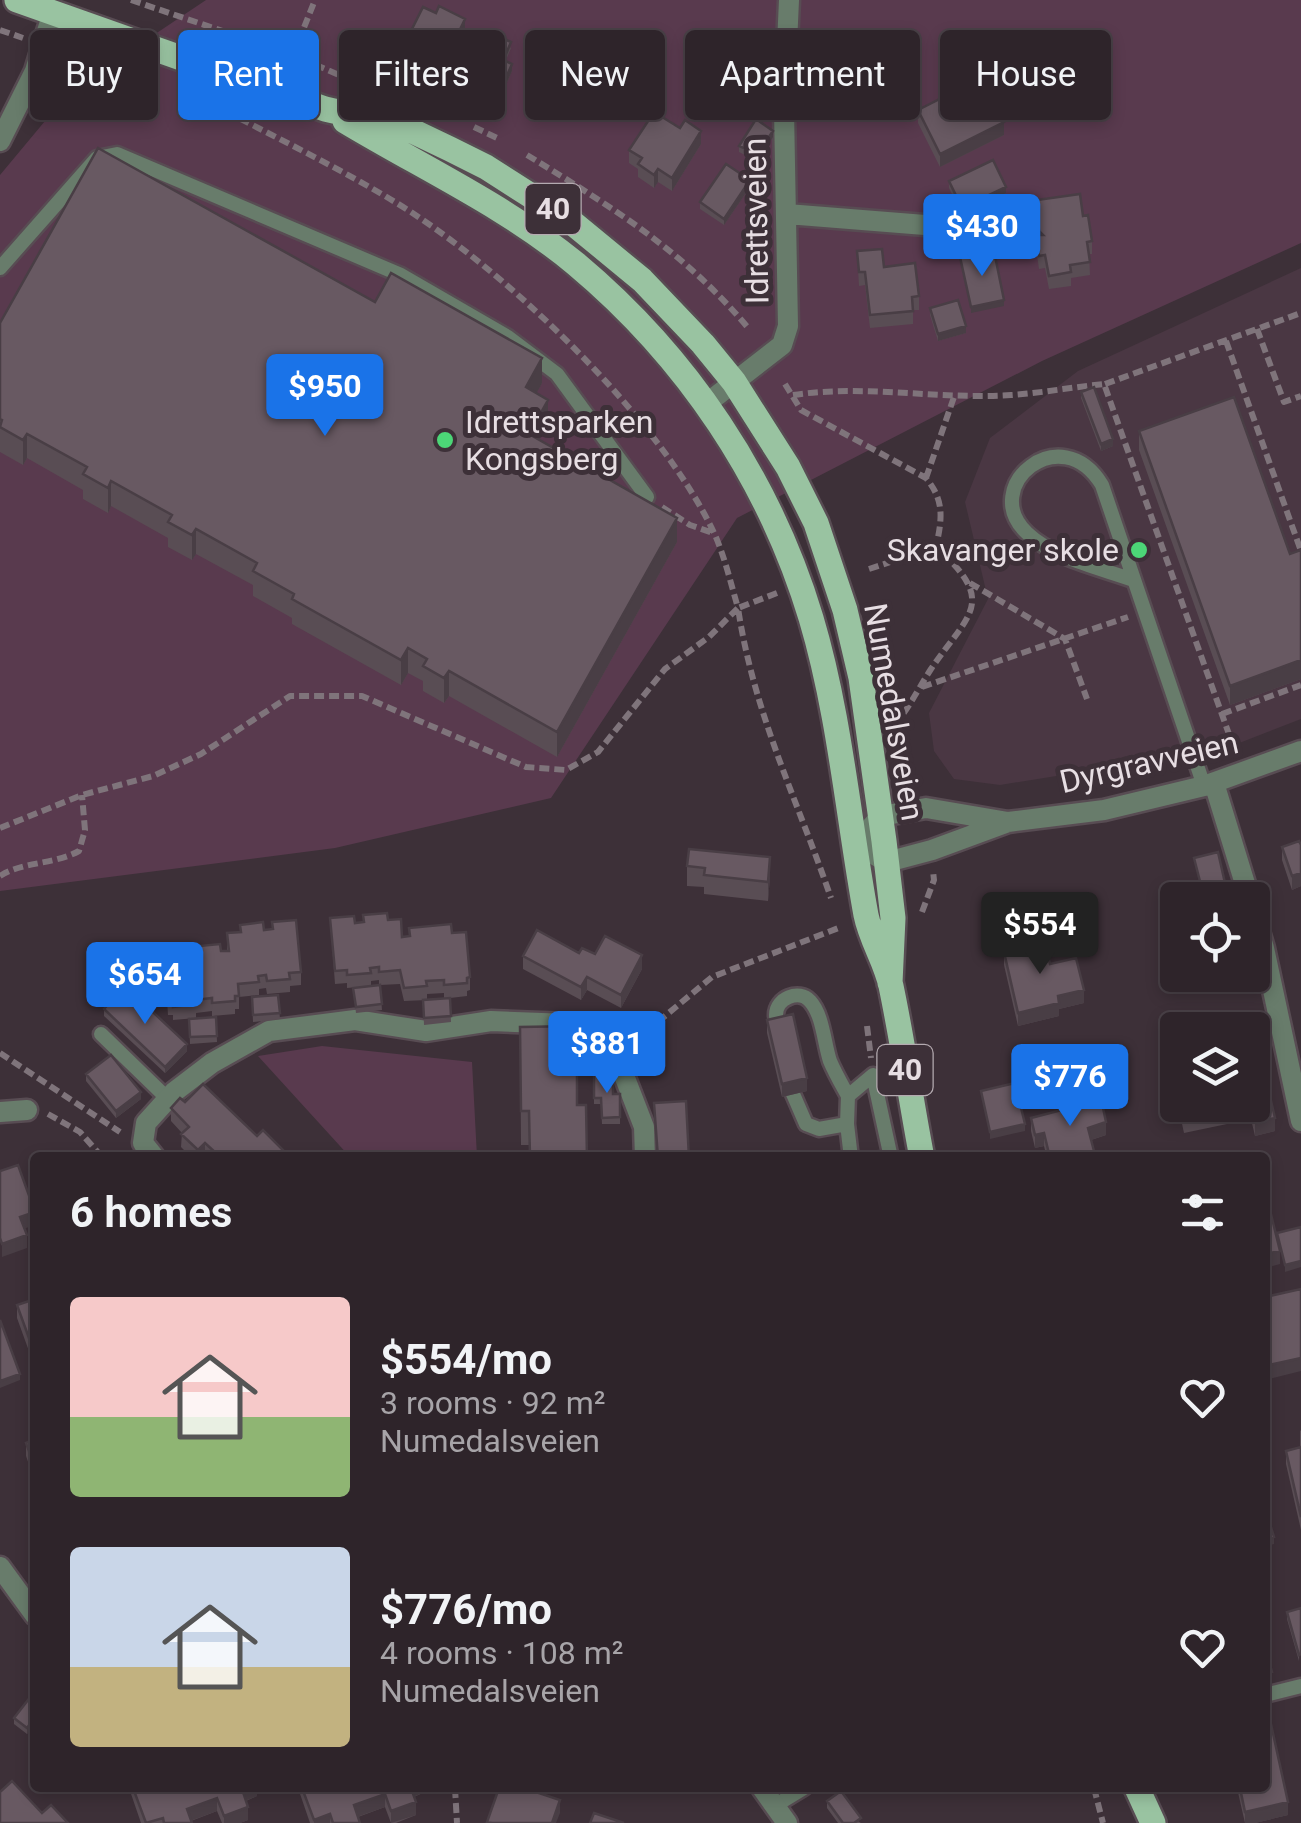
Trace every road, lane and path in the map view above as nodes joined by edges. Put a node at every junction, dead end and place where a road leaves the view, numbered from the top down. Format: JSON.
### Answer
{"nodes":[{"id":1,"x":17,"y":0,"type":"edge"},
{"id":2,"x":149,"y":0,"type":"edge"},
{"id":3,"x":315,"y":0,"type":"edge"},
{"id":4,"x":789,"y":0,"type":"edge"},
{"id":5,"x":140,"y":3,"type":"dead end"},
{"id":6,"x":54,"y":12,"type":"junction"},
{"id":7,"x":303,"y":30,"type":"edge"},
{"id":8,"x":325,"y":108,"type":"junction"},
{"id":9,"x":0,"y":141,"type":"edge"},
{"id":10,"x":787,"y":214,"type":"junction"},
{"id":11,"x":975,"y":229,"type":"dead end"},
{"id":12,"x":0,"y":268,"type":"edge"},
{"id":13,"x":1301,"y":314,"type":"edge"},
{"id":14,"x":1257,"y":329,"type":"junction"},
{"id":15,"x":1226,"y":341,"type":"junction"},
{"id":16,"x":734,"y":382,"type":"junction"},
{"id":17,"x":786,"y":384,"type":"dead end"},
{"id":18,"x":1104,"y":384,"type":"dead end"},
{"id":19,"x":955,"y":394,"type":"dead end"},
{"id":20,"x":1301,"y":396,"type":"edge"},
{"id":21,"x":706,"y":404,"type":"junction"},
{"id":22,"x":926,"y":478,"type":"junction"},
{"id":23,"x":647,"y":496,"type":"joint"},
{"id":24,"x":714,"y":534,"type":"dead end"},
{"id":25,"x":936,"y":547,"type":"junction"},
{"id":26,"x":1301,"y":551,"type":"edge"},
{"id":27,"x":869,"y":569,"type":"dead end"},
{"id":28,"x":1133,"y":580,"type":"junction"},
{"id":29,"x":969,"y":582,"type":"junction"},
{"id":30,"x":782,"y":590,"type":"dead end"},
{"id":31,"x":1188,"y":596,"type":"edge"},
{"id":32,"x":1169,"y":602,"type":"dead end"},
{"id":33,"x":738,"y":608,"type":"junction"},
{"id":34,"x":1129,"y":616,"type":"dead end"},
{"id":35,"x":1066,"y":640,"type":"junction"},
{"id":36,"x":1301,"y":685,"type":"edge"},
{"id":37,"x":921,"y":688,"type":"junction"},
{"id":38,"x":1087,"y":699,"type":"dead end"},
{"id":39,"x":1222,"y":714,"type":"dead end"},
{"id":40,"x":898,"y":721,"type":"dead end"},
{"id":41,"x":1301,"y":751,"type":"edge"},
{"id":42,"x":1209,"y":784,"type":"junction"},
{"id":43,"x":82,"y":795,"type":"junction"},
{"id":44,"x":880,"y":816,"type":"junction"},
{"id":45,"x":1008,"y":822,"type":"junction"},
{"id":46,"x":0,"y":828,"type":"edge"},
{"id":47,"x":856,"y":844,"type":"junction"},
{"id":48,"x":887,"y":862,"type":"junction"},
{"id":49,"x":933,"y":865,"type":"dead end"},
{"id":50,"x":0,"y":876,"type":"edge"},
{"id":51,"x":1244,"y":882,"type":"edge"},
{"id":52,"x":920,"y":921,"type":"dead end"},
{"id":53,"x":841,"y":927,"type":"junction"},
{"id":54,"x":847,"y":946,"type":"dead end"},
{"id":55,"x":1270,"y":975,"type":"edge"},
{"id":56,"x":890,"y":983,"type":"junction"},
{"id":57,"x":866,"y":1020,"type":"dead end"},
{"id":58,"x":779,"y":1030,"type":"edge"},
{"id":59,"x":101,"y":1034,"type":"dead end"},
{"id":60,"x":613,"y":1046,"type":"junction"},
{"id":61,"x":0,"y":1054,"type":"edge"},
{"id":62,"x":904,"y":1068,"type":"junction"},
{"id":63,"x":873,"y":1076,"type":"junction"},
{"id":64,"x":793,"y":1094,"type":"edge"},
{"id":65,"x":848,"y":1096,"type":"junction"},
{"id":66,"x":168,"y":1099,"type":"junction"},
{"id":67,"x":27,"y":1110,"type":"joint"},
{"id":68,"x":1300,"y":1110,"type":"edge"},
{"id":69,"x":0,"y":1112,"type":"edge"},
{"id":70,"x":846,"y":1124,"type":"junction"},
{"id":71,"x":149,"y":1150,"type":"edge"},
{"id":72,"x":98,"y":1152,"type":"edge"},
{"id":73,"x":646,"y":1152,"type":"edge"},
{"id":74,"x":849,"y":1152,"type":"edge"},
{"id":75,"x":889,"y":1152,"type":"edge"},
{"id":76,"x":921,"y":1152,"type":"edge"},
{"id":77,"x":0,"y":1567,"type":"edge"},
{"id":78,"x":30,"y":1609,"type":"edge"},
{"id":79,"x":1301,"y":1686,"type":"edge"},
{"id":80,"x":1270,"y":1694,"type":"edge"},
{"id":81,"x":455,"y":1792,"type":"edge"},
{"id":82,"x":765,"y":1792,"type":"edge"},
{"id":83,"x":800,"y":1792,"type":"edge"},
{"id":84,"x":1095,"y":1792,"type":"edge"},
{"id":85,"x":1139,"y":1792,"type":"edge"},
{"id":86,"x":781,"y":1814,"type":"edge"},
{"id":87,"x":457,"y":1823,"type":"edge"},
{"id":88,"x":1102,"y":1823,"type":"edge"},
{"id":89,"x":1153,"y":1823,"type":"edge"}],
"edges":[{"from":1,"to":6,"type":"main road","name":"Numedalsveien","number":"40"},
{"from":2,"to":5,"type":"path"},
{"from":3,"to":7,"type":"path"},
{"from":4,"to":10,"type":"street","name":"Idrettsveien"},
{"from":6,"to":8,"type":"main road","name":"Numedalsveien","number":"40"},
{"from":6,"to":9,"type":"street"},
{"from":8,"to":16,"type":"main road","name":"Numedalsveien","number":"40"},
{"from":8,"to":21,"type":"main road","name":"Numedalsveien","number":"40"},
{"from":10,"to":11,"type":"street"},
{"from":10,"to":16,"type":"street","name":"Idrettsveien"},
{"from":12,"to":23,"type":"lane"},
{"from":13,"to":14,"type":"path"},
{"from":14,"to":15,"type":"path"},
{"from":14,"to":20,"type":"path"},
{"from":15,"to":18,"type":"path"},
{"from":15,"to":26,"type":"path"},
{"from":16,"to":21,"type":"street","name":"Idrettsveien"},
{"from":16,"to":44,"type":"main road","name":"Numedalsveien","number":"40"},
{"from":17,"to":22,"type":"path"},
{"from":19,"to":22,"type":"path"},
{"from":21,"to":47,"type":"main road","name":"Numedalsveien","number":"40"},
{"from":22,"to":25,"type":"path"},
{"from":23,"to":24,"type":"path"},
{"from":25,"to":27,"type":"path"},
{"from":25,"to":29,"type":"path"},
{"from":28,"to":28,"type":"lane"},
{"from":28,"to":42,"type":"lane"},
{"from":29,"to":35,"type":"path"},
{"from":29,"to":37,"type":"path"},
{"from":30,"to":33,"type":"path"},
{"from":31,"to":32,"type":"path"},
{"from":33,"to":43,"type":"path"},
{"from":33,"to":53,"type":"path"},
{"from":34,"to":35,"type":"path"},
{"from":35,"to":37,"type":"path"},
{"from":35,"to":38,"type":"path"},
{"from":36,"to":39,"type":"path"},
{"from":37,"to":40,"type":"path"},
{"from":41,"to":42,"type":"street","name":"Dyrgravveien"},
{"from":42,"to":45,"type":"street","name":"Dyrgravveien"},
{"from":42,"to":51,"type":"street"},
{"from":43,"to":46,"type":"path"},
{"from":43,"to":50,"type":"path"},
{"from":44,"to":45,"type":"street","name":"Dyrgravveien"},
{"from":44,"to":47,"type":"street"},
{"from":44,"to":48,"type":"main road","name":"Numedalsveien","number":"40"},
{"from":45,"to":48,"type":"street","name":"Dyrgravveien"},
{"from":47,"to":48,"type":"street"},
{"from":47,"to":56,"type":"main road","name":"Numedalsveien","number":"40"},
{"from":48,"to":56,"type":"main road","name":"Numedalsveien","number":"40"},
{"from":49,"to":52,"type":"path"},
{"from":53,"to":54,"type":"path"},
{"from":53,"to":60,"type":"path"},
{"from":55,"to":68,"type":"street"},
{"from":56,"to":62,"type":"main road","name":"Numedalsveien","number":"40"},
{"from":57,"to":63,"type":"path"},
{"from":58,"to":65,"type":"lane"},
{"from":59,"to":66,"type":"lane"},
{"from":60,"to":66,"type":"street"},
{"from":60,"to":73,"type":"street"},
{"from":61,"to":71,"type":"path"},
{"from":62,"to":63,"type":"lane"},
{"from":62,"to":76,"type":"main road","name":"Numedalsveien","number":"40"},
{"from":63,"to":65,"type":"lane"},
{"from":63,"to":75,"type":"lane"},
{"from":64,"to":70,"type":"lane"},
{"from":65,"to":70,"type":"lane"},
{"from":66,"to":71,"type":"street"},
{"from":67,"to":69,"type":"street"},
{"from":67,"to":72,"type":"path"},
{"from":70,"to":74,"type":"lane"},
{"from":77,"to":78,"type":"street"},
{"from":79,"to":80,"type":"lane"},
{"from":81,"to":87,"type":"path"},
{"from":82,"to":86,"type":"street"},
{"from":83,"to":86,"type":"lane"},
{"from":84,"to":88,"type":"path"},
{"from":85,"to":89,"type":"main road"}]}
